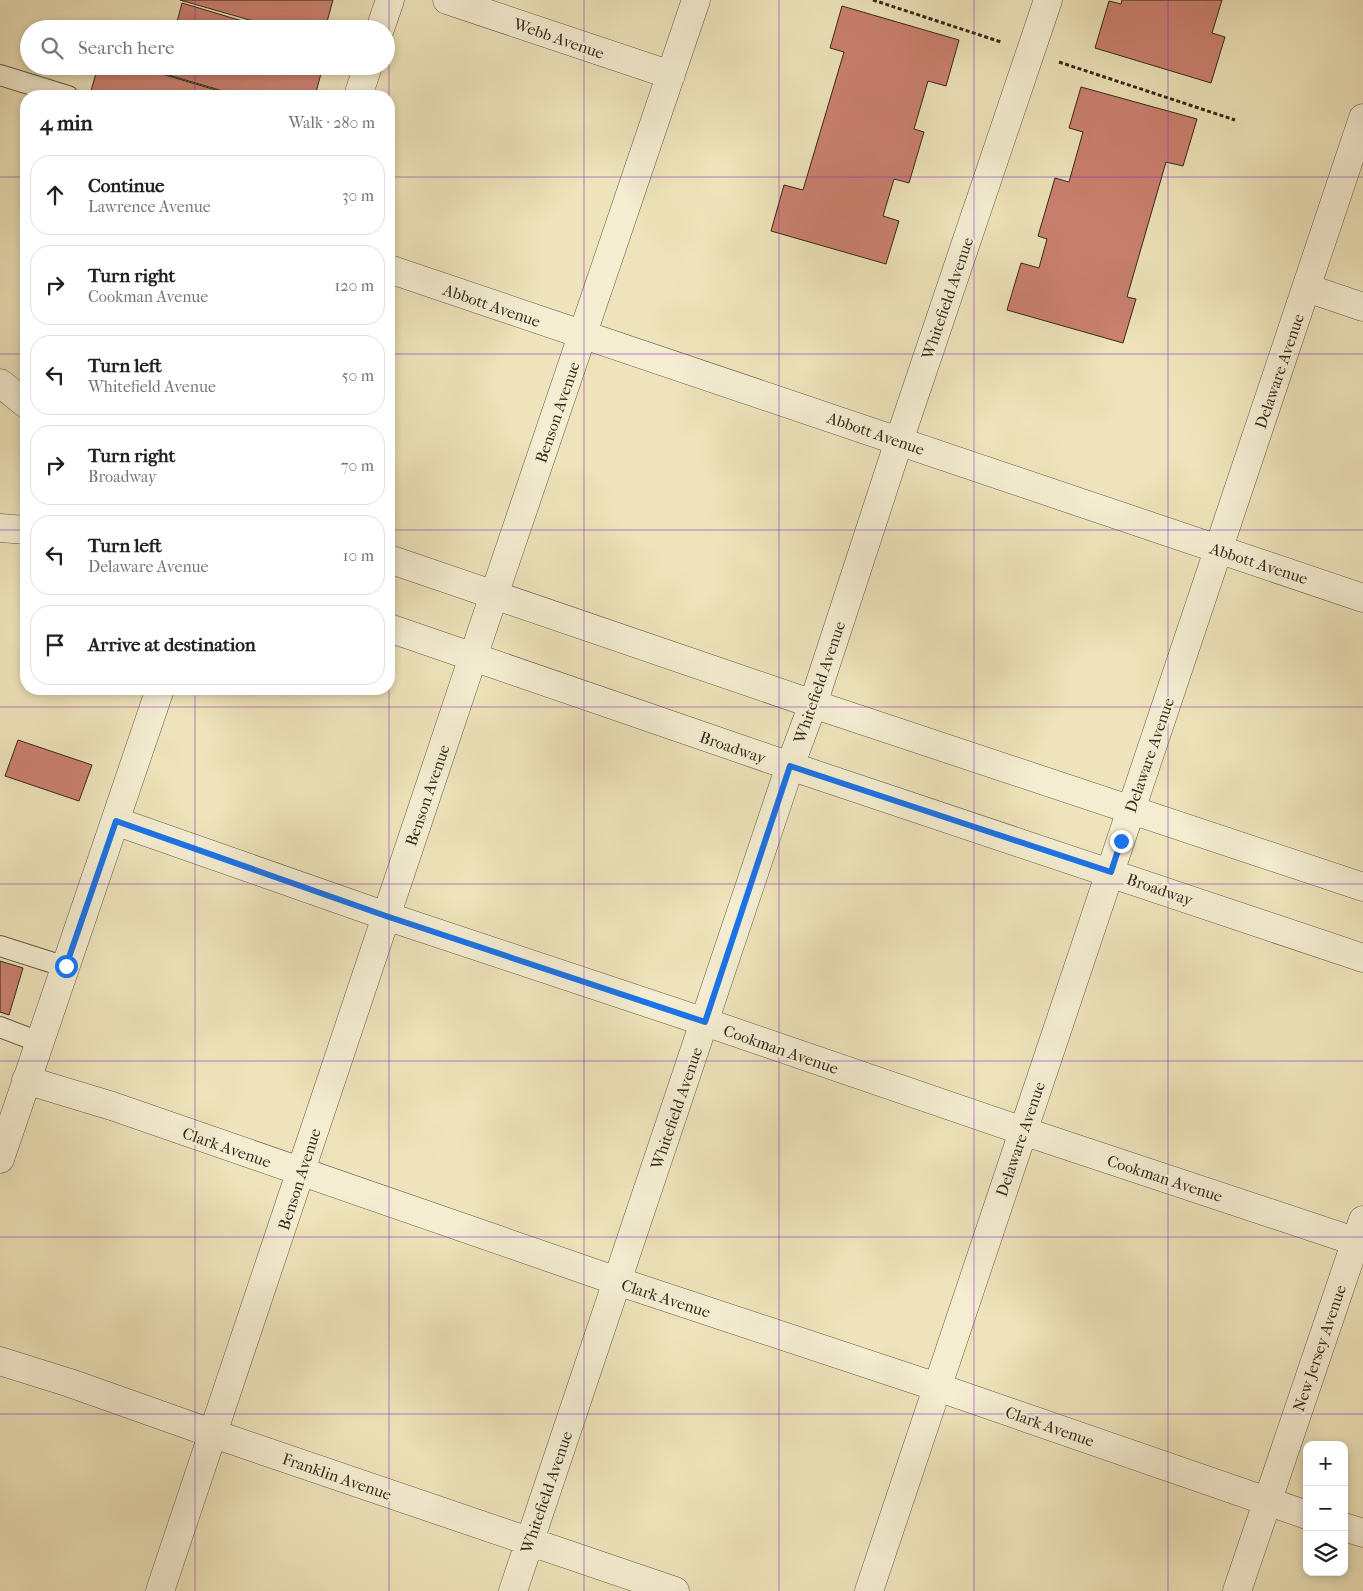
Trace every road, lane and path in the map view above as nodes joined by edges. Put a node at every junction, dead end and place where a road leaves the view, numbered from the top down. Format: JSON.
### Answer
{"nodes":[{"id":1,"x":390,"y":0,"type":"edge"},
{"id":2,"x":447,"y":0,"type":"edge"},
{"id":3,"x":696,"y":0,"type":"edge"},
{"id":4,"x":1048,"y":0,"type":"edge"},
{"id":5,"x":383,"y":20,"type":"edge"},
{"id":6,"x":0,"y":74,"type":"edge"},
{"id":7,"x":365,"y":75,"type":"edge"},
{"id":8,"x":671,"y":75,"type":"junction"},
{"id":9,"x":49,"y":90,"type":"edge"},
{"id":10,"x":360,"y":90,"type":"edge"},
{"id":11,"x":1363,"y":118,"type":"edge"},
{"id":12,"x":395,"y":271,"type":"edge"},
{"id":13,"x":1307,"y":288,"type":"junction"},
{"id":14,"x":1363,"y":307,"type":"edge"},
{"id":15,"x":583,"y":336,"type":"junction"},
{"id":16,"x":0,"y":383,"type":"edge"},
{"id":17,"x":20,"y":399,"type":"edge"},
{"id":18,"x":899,"y":441,"type":"junction"},
{"id":19,"x":0,"y":528,"type":"edge"},
{"id":20,"x":20,"y":530,"type":"edge"},
{"id":21,"x":1218,"y":550,"type":"junction"},
{"id":22,"x":395,"y":561,"type":"edge"},
{"id":23,"x":494,"y":595,"type":"junction"},
{"id":24,"x":1363,"y":598,"type":"edge"},
{"id":25,"x":395,"y":630,"type":"edge"},
{"id":26,"x":473,"y":657,"type":"junction"},
{"id":27,"x":158,"y":695,"type":"edge"},
{"id":28,"x":813,"y":704,"type":"junction"},
{"id":29,"x":790,"y":766,"type":"junction"},
{"id":30,"x":1131,"y":809,"type":"junction"},
{"id":31,"x":116,"y":821,"type":"junction"},
{"id":32,"x":1111,"y":872,"type":"junction"},
{"id":33,"x":1363,"y":888,"type":"edge"},
{"id":34,"x":386,"y":916,"type":"junction"},
{"id":35,"x":0,"y":946,"type":"edge"},
{"id":36,"x":1363,"y":958,"type":"edge"},
{"id":37,"x":66,"y":966,"type":"junction"},
{"id":38,"x":705,"y":1022,"type":"junction"},
{"id":39,"x":0,"y":1027,"type":"edge"},
{"id":40,"x":40,"y":1042,"type":"junction"},
{"id":41,"x":26,"y":1080,"type":"junction"},
{"id":42,"x":1023,"y":1131,"type":"junction"},
{"id":43,"x":0,"y":1159,"type":"edge"},
{"id":44,"x":301,"y":1173,"type":"junction"},
{"id":45,"x":1361,"y":1235,"type":"edge"},
{"id":46,"x":617,"y":1282,"type":"junction"},
{"id":47,"x":0,"y":1361,"type":"edge"},
{"id":48,"x":937,"y":1387,"type":"junction"},
{"id":49,"x":214,"y":1434,"type":"junction"},
{"id":50,"x":1267,"y":1501,"type":"junction"},
{"id":51,"x":1303,"y":1513,"type":"edge"},
{"id":52,"x":1348,"y":1528,"type":"edge"},
{"id":53,"x":1363,"y":1533,"type":"edge"},
{"id":54,"x":530,"y":1542,"type":"junction"},
{"id":55,"x":160,"y":1591,"type":"edge"},
{"id":56,"x":513,"y":1591,"type":"edge"},
{"id":57,"x":675,"y":1591,"type":"edge"},
{"id":58,"x":869,"y":1591,"type":"edge"},
{"id":59,"x":1237,"y":1591,"type":"edge"}],
"edges":[{"from":1,"to":5,"type":"street"},
{"from":2,"to":8,"type":"street","name":"Webb Avenue"},
{"from":3,"to":8,"type":"street","name":"Benson Avenue"},
{"from":4,"to":18,"type":"street","name":"Whitefield Avenue"},
{"from":6,"to":9,"type":"lane"},
{"from":7,"to":10,"type":"street"},
{"from":8,"to":15,"type":"street","name":"Benson Avenue"},
{"from":11,"to":13,"type":"street","name":"Delaware Avenue"},
{"from":12,"to":15,"type":"street","name":"Abbott Avenue"},
{"from":13,"to":14,"type":"street"},
{"from":13,"to":21,"type":"street","name":"Delaware Avenue"},
{"from":15,"to":18,"type":"street","name":"Abbott Avenue"},
{"from":15,"to":23,"type":"street","name":"Benson Avenue"},
{"from":16,"to":17,"type":"street"},
{"from":18,"to":21,"type":"street","name":"Abbott Avenue"},
{"from":18,"to":28,"type":"street","name":"Whitefield Avenue"},
{"from":19,"to":20,"type":"street"},
{"from":21,"to":24,"type":"street","name":"Abbott Avenue"},
{"from":21,"to":30,"type":"street","name":"Delaware Avenue"},
{"from":22,"to":23,"type":"street"},
{"from":23,"to":26,"type":"street","name":"Benson Avenue"},
{"from":23,"to":28,"type":"street"},
{"from":25,"to":26,"type":"street","name":"Broadway"},
{"from":26,"to":29,"type":"street","name":"Broadway"},
{"from":26,"to":34,"type":"street","name":"Benson Avenue"},
{"from":27,"to":31,"type":"street"},
{"from":28,"to":29,"type":"street","name":"Whitefield Avenue"},
{"from":28,"to":30,"type":"street"},
{"from":29,"to":32,"type":"street","name":"Broadway"},
{"from":29,"to":38,"type":"street","name":"Whitefield Avenue"},
{"from":30,"to":32,"type":"street","name":"Delaware Avenue"},
{"from":30,"to":33,"type":"street"},
{"from":31,"to":34,"type":"street","name":"Cookman Avenue"},
{"from":31,"to":37,"type":"street"},
{"from":32,"to":36,"type":"street","name":"Broadway"},
{"from":32,"to":42,"type":"street","name":"Delaware Avenue"},
{"from":34,"to":38,"type":"street","name":"Cookman Avenue"},
{"from":34,"to":44,"type":"street","name":"Benson Avenue"},
{"from":35,"to":37,"type":"lane"},
{"from":37,"to":40,"type":"street"},
{"from":38,"to":42,"type":"street","name":"Cookman Avenue"},
{"from":38,"to":46,"type":"street","name":"Whitefield Avenue"},
{"from":39,"to":40,"type":"lane"},
{"from":40,"to":41,"type":"street"},
{"from":41,"to":43,"type":"street"},
{"from":41,"to":44,"type":"street","name":"Clark Avenue"},
{"from":42,"to":45,"type":"street","name":"Cookman Avenue"},
{"from":42,"to":48,"type":"street","name":"Delaware Avenue"},
{"from":44,"to":46,"type":"street","name":"Clark Avenue"},
{"from":44,"to":49,"type":"street","name":"Benson Avenue"},
{"from":45,"to":50,"type":"street","name":"New Jersey Avenue"},
{"from":46,"to":48,"type":"street","name":"Clark Avenue"},
{"from":46,"to":54,"type":"street","name":"Whitefield Avenue"},
{"from":47,"to":49,"type":"street","name":"Franklin Avenue"},
{"from":48,"to":50,"type":"street","name":"Clark Avenue"},
{"from":48,"to":58,"type":"street","name":"Delaware Avenue"},
{"from":49,"to":54,"type":"street","name":"Franklin Avenue"},
{"from":49,"to":55,"type":"street","name":"Benson Avenue"},
{"from":50,"to":51,"type":"street","name":"Clark Avenue"},
{"from":50,"to":59,"type":"street","name":"New Jersey Avenue"},
{"from":52,"to":53,"type":"street"},
{"from":54,"to":56,"type":"street","name":"Whitefield Avenue"},
{"from":54,"to":57,"type":"street","name":"Franklin Avenue"}]}
